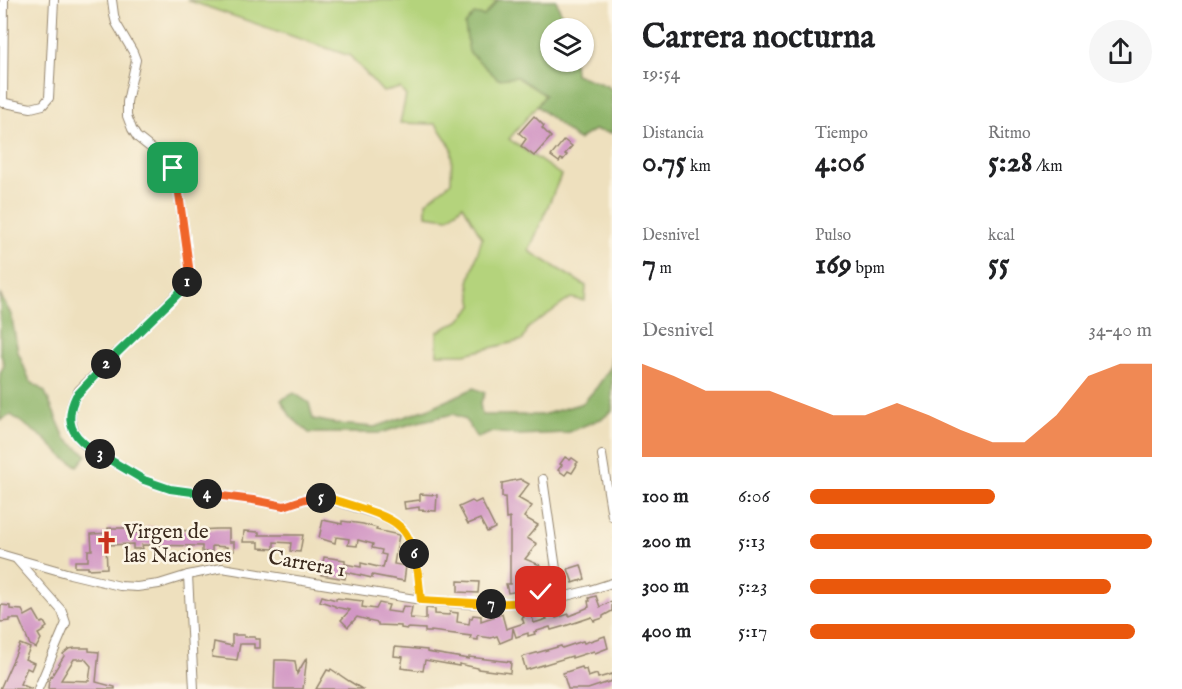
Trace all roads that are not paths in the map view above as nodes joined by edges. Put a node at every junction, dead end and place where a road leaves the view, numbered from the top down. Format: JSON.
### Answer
{"nodes":[{"id":1,"x":4,"y":0,"type":"edge"},
{"id":2,"x":54,"y":0,"type":"edge"},
{"id":3,"x":112,"y":0,"type":"edge"},
{"id":4,"x":1,"y":102,"type":"edge"},
{"id":5,"x":602,"y":455,"type":"dead end"},
{"id":6,"x":543,"y":479,"type":"dead end"},
{"id":7,"x":612,"y":516,"type":"edge"},
{"id":8,"x":0,"y":555,"type":"edge"},
{"id":9,"x":16,"y":559,"type":"junction"},
{"id":10,"x":188,"y":575,"type":"junction"},
{"id":11,"x":612,"y":583,"type":"edge"},
{"id":12,"x":421,"y":600,"type":"junction"},
{"id":13,"x":528,"y":602,"type":"junction"},
{"id":14,"x":38,"y":689,"type":"edge"},
{"id":15,"x":194,"y":689,"type":"edge"}],
"edges":[{"from":1,"to":4,"type":"street"},
{"from":2,"to":4,"type":"street"},
{"from":3,"to":12,"type":"street"},
{"from":5,"to":7,"type":"street"},
{"from":6,"to":13,"type":"street"},
{"from":8,"to":9,"type":"street","name":"Carrera 1"},
{"from":9,"to":10,"type":"street","name":"Carrera 1"},
{"from":9,"to":14,"type":"street"},
{"from":10,"to":12,"type":"street","name":"Carrera 1"},
{"from":10,"to":15,"type":"street"},
{"from":11,"to":13,"type":"street","name":"Carrera 1"},
{"from":12,"to":13,"type":"street","name":"Carrera 1"}]}
